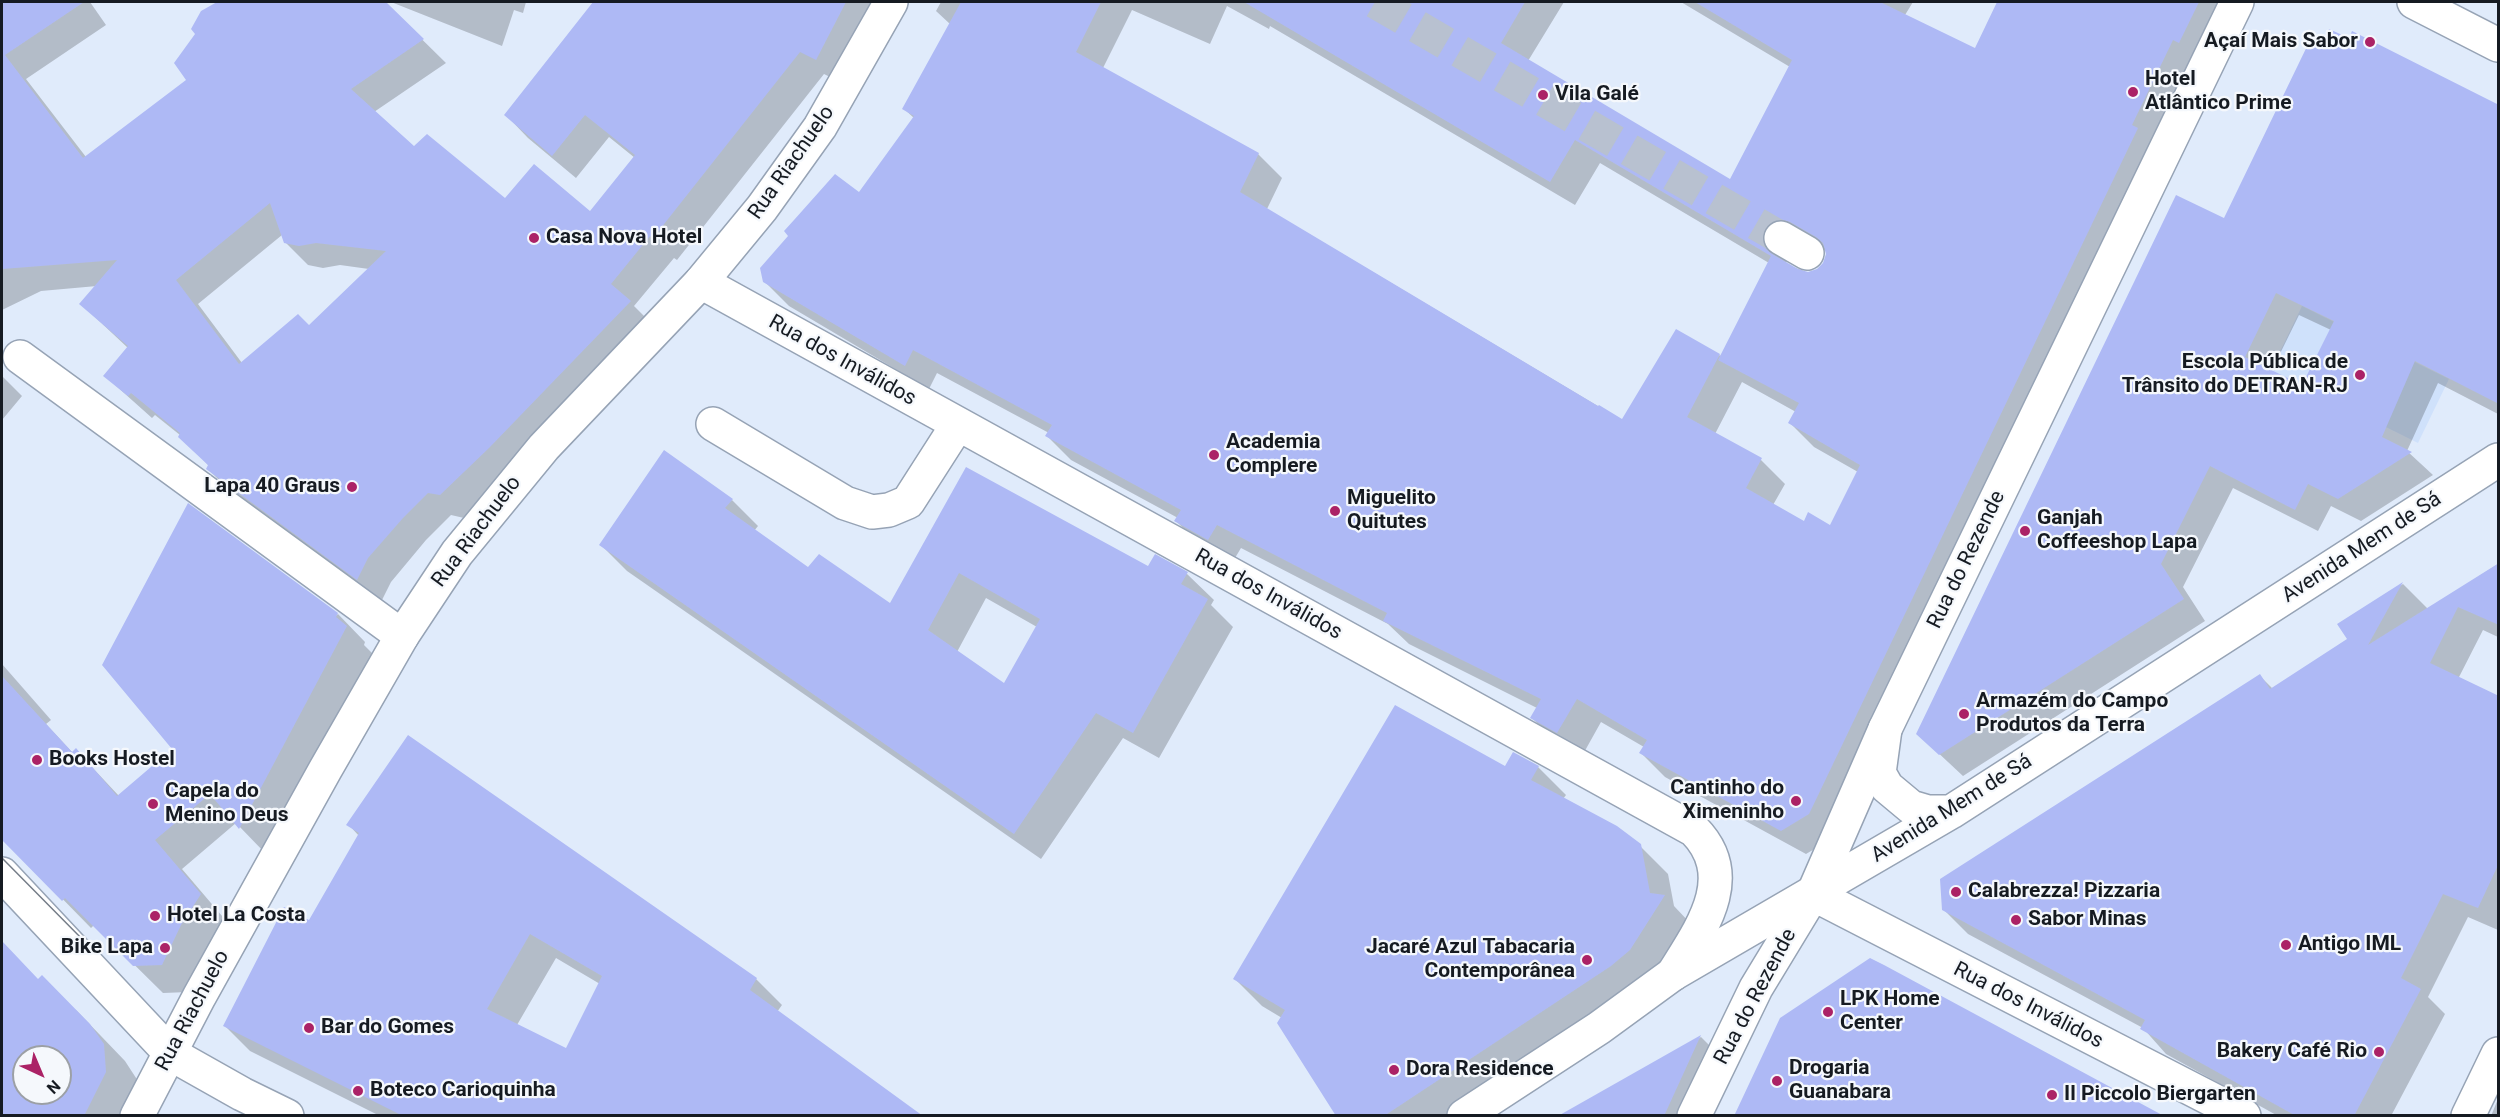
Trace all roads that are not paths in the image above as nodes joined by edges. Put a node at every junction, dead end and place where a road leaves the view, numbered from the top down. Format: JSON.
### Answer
{"nodes":[{"id":1,"x":891,"y":2,"type":"edge"},
{"id":2,"x":2236,"y":2,"type":"edge"},
{"id":3,"x":2414,"y":2,"type":"edge"},
{"id":4,"x":2499,"y":45,"type":"edge"},
{"id":5,"x":701,"y":282,"type":"junction"},
{"id":6,"x":20,"y":357,"type":"dead end"},
{"id":7,"x":712,"y":424,"type":"dead end"},
{"id":8,"x":958,"y":424,"type":"junction"},
{"id":9,"x":2499,"y":460,"type":"edge"},
{"id":10,"x":402,"y":636,"type":"junction"},
{"id":11,"x":1885,"y":729,"type":"junction"},
{"id":12,"x":1951,"y":812,"type":"junction"},
{"id":13,"x":2,"y":874,"type":"edge"},
{"id":14,"x":1813,"y":894,"type":"junction"},
{"id":15,"x":1673,"y":974,"type":"junction"},
{"id":16,"x":171,"y":1054,"type":"junction"},
{"id":17,"x":2499,"y":1054,"type":"edge"},
{"id":18,"x":137,"y":1116,"type":"edge"},
{"id":19,"x":287,"y":1116,"type":"edge"},
{"id":20,"x":1464,"y":1116,"type":"edge"},
{"id":21,"x":1694,"y":1116,"type":"edge"},
{"id":22,"x":2244,"y":1116,"type":"edge"},
{"id":23,"x":2468,"y":1116,"type":"edge"}],
"edges":[{"from":1,"to":5,"type":"street","name":"Rua Riachuelo"},
{"from":2,"to":11,"type":"street","name":"Rua do Rezende"},
{"from":3,"to":4,"type":"street"},
{"from":5,"to":8,"type":"street","name":"Rua dos Inválidos"},
{"from":5,"to":10,"type":"street","name":"Rua Riachuelo"},
{"from":6,"to":10,"type":"street"},
{"from":7,"to":8,"type":"street"},
{"from":8,"to":15,"type":"street","name":"Rua dos Inválidos"},
{"from":9,"to":12,"type":"street","name":"Avenida Mem de Sá"},
{"from":10,"to":16,"type":"street","name":"Rua Riachuelo"},
{"from":11,"to":12,"type":"street"},
{"from":11,"to":14,"type":"street","name":"Rua do Rezende"},
{"from":12,"to":14,"type":"street","name":"Avenida Mem de Sá"},
{"from":13,"to":16,"type":"street"},
{"from":14,"to":15,"type":"street","name":"Avenida Mem de Sá"},
{"from":14,"to":21,"type":"street","name":"Rua do Rezende"},
{"from":14,"to":22,"type":"street","name":"Rua dos Inválidos"},
{"from":15,"to":20,"type":"street","name":"Avenida Mem de Sá"},
{"from":16,"to":18,"type":"street","name":"Rua Riachuelo"},
{"from":16,"to":19,"type":"street"},
{"from":17,"to":23,"type":"street"}]}
